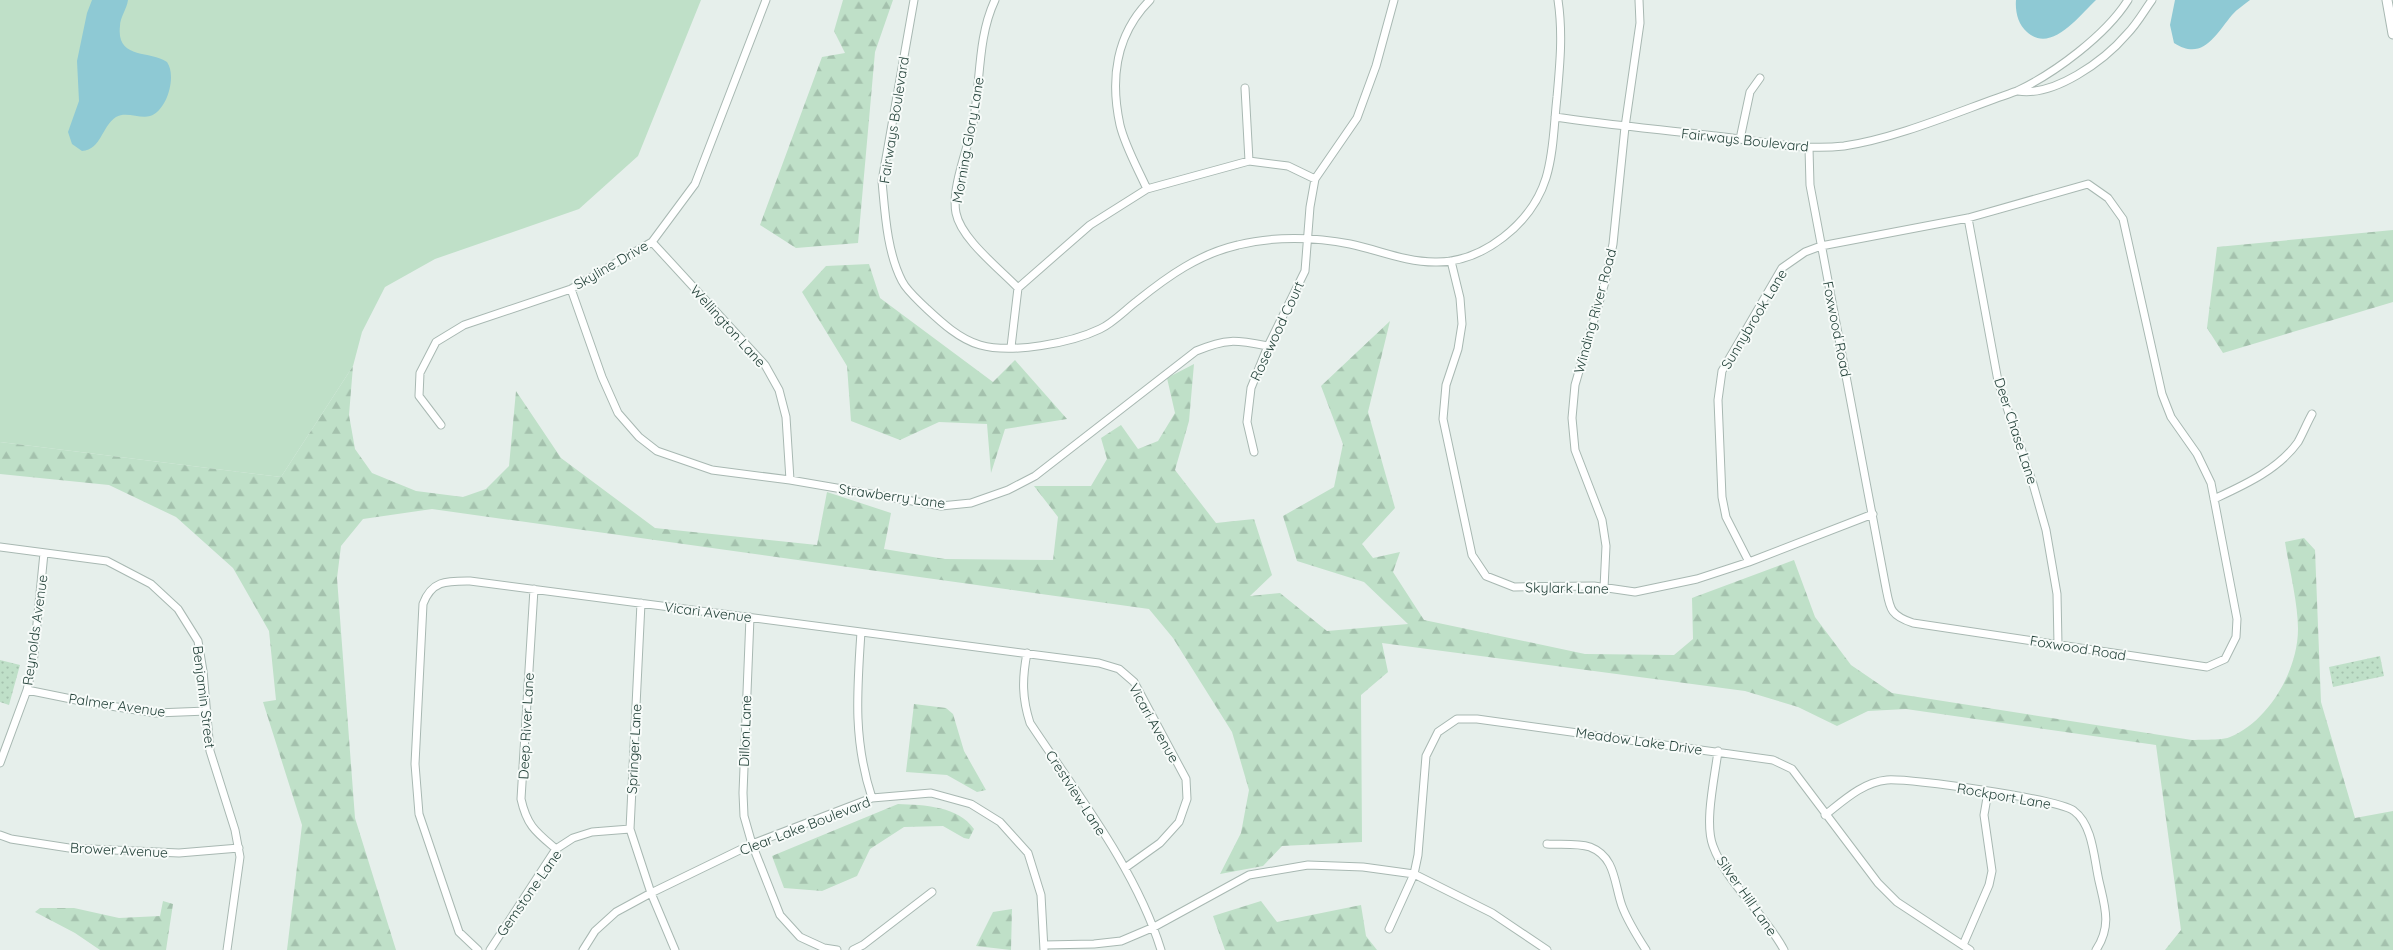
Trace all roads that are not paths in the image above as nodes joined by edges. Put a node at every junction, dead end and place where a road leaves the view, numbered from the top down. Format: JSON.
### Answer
{"nodes":[{"id":1,"x":766,"y":0,"type":"edge"},
{"id":2,"x":914,"y":0,"type":"edge"},
{"id":3,"x":995,"y":0,"type":"edge"},
{"id":4,"x":1150,"y":0,"type":"edge"},
{"id":5,"x":1394,"y":0,"type":"edge"},
{"id":6,"x":1558,"y":0,"type":"edge"},
{"id":7,"x":1638,"y":0,"type":"edge"},
{"id":8,"x":2128,"y":0,"type":"edge"},
{"id":9,"x":2152,"y":0,"type":"edge"},
{"id":10,"x":2387,"y":0,"type":"edge"},
{"id":11,"x":2393,"y":34,"type":"edge"},
{"id":12,"x":1760,"y":78,"type":"dead end"},
{"id":13,"x":1245,"y":88,"type":"dead end"},
{"id":14,"x":2017,"y":91,"type":"junction"},
{"id":15,"x":1555,"y":117,"type":"junction"},
{"id":16,"x":1625,"y":127,"type":"junction"},
{"id":17,"x":1740,"y":139,"type":"junction"},
{"id":18,"x":1809,"y":148,"type":"junction"},
{"id":19,"x":1249,"y":161,"type":"junction"},
{"id":20,"x":1315,"y":178,"type":"junction"},
{"id":21,"x":2088,"y":184,"type":"joint"},
{"id":22,"x":1147,"y":189,"type":"junction"},
{"id":23,"x":1968,"y":218,"type":"junction"},
{"id":24,"x":1308,"y":240,"type":"junction"},
{"id":25,"x":652,"y":242,"type":"junction"},
{"id":26,"x":1822,"y":246,"type":"junction"},
{"id":27,"x":1451,"y":261,"type":"junction"},
{"id":28,"x":1018,"y":288,"type":"junction"},
{"id":29,"x":571,"y":289,"type":"junction"},
{"id":30,"x":1268,"y":346,"type":"junction"},
{"id":31,"x":1011,"y":347,"type":"junction"},
{"id":32,"x":2312,"y":414,"type":"dead end"},
{"id":33,"x":441,"y":425,"type":"dead end"},
{"id":34,"x":1254,"y":452,"type":"dead end"},
{"id":35,"x":790,"y":480,"type":"junction"},
{"id":36,"x":2214,"y":500,"type":"junction"},
{"id":37,"x":1873,"y":514,"type":"junction"},
{"id":38,"x":0,"y":547,"type":"edge"},
{"id":39,"x":44,"y":553,"type":"junction"},
{"id":40,"x":1749,"y":562,"type":"junction"},
{"id":41,"x":1604,"y":588,"type":"junction"},
{"id":42,"x":534,"y":589,"type":"junction"},
{"id":43,"x":641,"y":603,"type":"junction"},
{"id":44,"x":750,"y":617,"type":"junction"},
{"id":45,"x":860,"y":632,"type":"junction"},
{"id":46,"x":2058,"y":645,"type":"junction"},
{"id":47,"x":1027,"y":653,"type":"junction"},
{"id":48,"x":27,"y":690,"type":"junction"},
{"id":49,"x":207,"y":712,"type":"junction"},
{"id":50,"x":1718,"y":751,"type":"junction"},
{"id":51,"x":0,"y":763,"type":"edge"},
{"id":52,"x":1988,"y":792,"type":"junction"},
{"id":53,"x":872,"y":798,"type":"junction"},
{"id":54,"x":1825,"y":815,"type":"junction"},
{"id":55,"x":630,"y":829,"type":"junction"},
{"id":56,"x":0,"y":835,"type":"edge"},
{"id":57,"x":752,"y":844,"type":"junction"},
{"id":58,"x":1547,"y":844,"type":"dead end"},
{"id":59,"x":238,"y":848,"type":"junction"},
{"id":60,"x":556,"y":849,"type":"junction"},
{"id":61,"x":1125,"y":868,"type":"junction"},
{"id":62,"x":1414,"y":874,"type":"junction"},
{"id":63,"x":932,"y":892,"type":"dead end"},
{"id":64,"x":651,"y":893,"type":"junction"},
{"id":65,"x":1154,"y":927,"type":"junction"},
{"id":66,"x":1389,"y":929,"type":"dead end"},
{"id":67,"x":1962,"y":946,"type":"junction"},
{"id":68,"x":1044,"y":948,"type":"edge"},
{"id":69,"x":228,"y":950,"type":"edge"},
{"id":70,"x":478,"y":950,"type":"edge"},
{"id":71,"x":490,"y":950,"type":"edge"},
{"id":72,"x":583,"y":950,"type":"edge"},
{"id":73,"x":674,"y":950,"type":"edge"},
{"id":74,"x":837,"y":950,"type":"edge"},
{"id":75,"x":853,"y":950,"type":"edge"},
{"id":76,"x":1161,"y":950,"type":"edge"},
{"id":77,"x":1547,"y":950,"type":"edge"},
{"id":78,"x":1646,"y":950,"type":"edge"},
{"id":79,"x":1784,"y":950,"type":"edge"},
{"id":80,"x":1970,"y":950,"type":"edge"},
{"id":81,"x":2096,"y":950,"type":"edge"}],
"edges":[{"from":1,"to":25,"type":"street","name":"Skyline Drive"},
{"from":2,"to":31,"type":"street","name":"Fairways Boulevard"},
{"from":3,"to":28,"type":"street","name":"Morning Glory Lane"},
{"from":4,"to":22,"type":"street"},
{"from":5,"to":20,"type":"street"},
{"from":6,"to":15,"type":"street","name":"Fairways Boulevard"},
{"from":7,"to":16,"type":"street","name":"Winding River Road"},
{"from":8,"to":14,"type":"street","name":"Fairways Boulevard"},
{"from":9,"to":14,"type":"street","name":"Fairways Boulevard"},
{"from":10,"to":11,"type":"street"},
{"from":12,"to":17,"type":"street"},
{"from":13,"to":19,"type":"street"},
{"from":14,"to":18,"type":"street","name":"Fairways Boulevard"},
{"from":15,"to":16,"type":"street","name":"Fairways Boulevard"},
{"from":15,"to":27,"type":"street","name":"Fairways Boulevard"},
{"from":16,"to":17,"type":"street","name":"Fairways Boulevard"},
{"from":16,"to":41,"type":"street","name":"Winding River Road"},
{"from":17,"to":18,"type":"street","name":"Fairways Boulevard"},
{"from":18,"to":26,"type":"street","name":"Foxwood Road"},
{"from":19,"to":20,"type":"street"},
{"from":19,"to":22,"type":"street"},
{"from":20,"to":24,"type":"street","name":"Rosewood Court"},
{"from":21,"to":23,"type":"street","name":"Sunnybrook Lane"},
{"from":21,"to":36,"type":"street","name":"Foxwood Road"},
{"from":22,"to":28,"type":"street"},
{"from":23,"to":26,"type":"street","name":"Sunnybrook Lane"},
{"from":23,"to":46,"type":"street","name":"Deer Chase Lane"},
{"from":24,"to":27,"type":"street","name":"Fairways Boulevard"},
{"from":24,"to":30,"type":"street","name":"Rosewood Court"},
{"from":24,"to":31,"type":"street","name":"Fairways Boulevard"},
{"from":25,"to":29,"type":"street","name":"Skyline Drive"},
{"from":25,"to":35,"type":"street","name":"Wellington Lane"},
{"from":26,"to":37,"type":"street","name":"Foxwood Road"},
{"from":26,"to":40,"type":"street","name":"Sunnybrook Lane"},
{"from":27,"to":41,"type":"street","name":"Skylark Lane"},
{"from":28,"to":31,"type":"street"},
{"from":29,"to":33,"type":"street","name":"Skyline Drive"},
{"from":29,"to":35,"type":"street","name":"Strawberry Lane"},
{"from":30,"to":34,"type":"street","name":"Rosewood Court"},
{"from":30,"to":35,"type":"street","name":"Strawberry Lane"},
{"from":32,"to":36,"type":"street"},
{"from":36,"to":46,"type":"street","name":"Foxwood Road"},
{"from":37,"to":40,"type":"street","name":"Skylark Lane"},
{"from":37,"to":46,"type":"street","name":"Foxwood Road"},
{"from":38,"to":39,"type":"street","name":"Benjamin Street"},
{"from":39,"to":48,"type":"street","name":"Reynolds Avenue"},
{"from":39,"to":49,"type":"street","name":"Benjamin Street"},
{"from":40,"to":41,"type":"street","name":"Skylark Lane"},
{"from":42,"to":43,"type":"street","name":"Vicari Avenue"},
{"from":42,"to":60,"type":"street","name":"Deep River Lane"},
{"from":42,"to":70,"type":"street","name":"Vicari Avenue"},
{"from":43,"to":44,"type":"street","name":"Vicari Avenue"},
{"from":43,"to":55,"type":"street","name":"Springer Lane"},
{"from":44,"to":45,"type":"street","name":"Vicari Avenue"},
{"from":44,"to":57,"type":"street","name":"Dillon Lane"},
{"from":45,"to":47,"type":"street","name":"Vicari Avenue"},
{"from":45,"to":53,"type":"street"},
{"from":47,"to":61,"type":"street","name":"Crestview Lane"},
{"from":47,"to":61,"type":"street","name":"Vicari Avenue"},
{"from":48,"to":49,"type":"street","name":"Palmer Avenue"},
{"from":48,"to":51,"type":"street","name":"Reynolds Avenue"},
{"from":49,"to":59,"type":"street","name":"Benjamin Street"},
{"from":50,"to":54,"type":"street","name":"Meadow Lake Drive"},
{"from":50,"to":62,"type":"street","name":"Meadow Lake Drive"},
{"from":50,"to":79,"type":"street","name":"Silver Hill Lane"},
{"from":52,"to":54,"type":"street","name":"Rockport Lane"},
{"from":52,"to":67,"type":"street"},
{"from":52,"to":81,"type":"street","name":"Rockport Lane"},
{"from":53,"to":57,"type":"street","name":"Clear Lake Boulevard"},
{"from":53,"to":68,"type":"street","name":"Clear Lake Boulevard"},
{"from":54,"to":67,"type":"street","name":"Meadow Lake Drive"},
{"from":55,"to":60,"type":"street","name":"Gemstone Lane"},
{"from":55,"to":64,"type":"street","name":"Springer Lane"},
{"from":56,"to":59,"type":"street","name":"Brower Avenue"},
{"from":57,"to":64,"type":"street","name":"Clear Lake Boulevard"},
{"from":57,"to":74,"type":"street","name":"Dillon Lane"},
{"from":58,"to":78,"type":"street"},
{"from":59,"to":69,"type":"street","name":"Benjamin Street"},
{"from":60,"to":71,"type":"street","name":"Gemstone Lane"},
{"from":61,"to":65,"type":"street","name":"Crestview Lane"},
{"from":62,"to":65,"type":"street"},
{"from":62,"to":66,"type":"street","name":"Meadow Lake Drive"},
{"from":62,"to":77,"type":"street"},
{"from":63,"to":75,"type":"street"},
{"from":64,"to":72,"type":"street","name":"Clear Lake Boulevard"},
{"from":64,"to":73,"type":"street","name":"Springer Lane"},
{"from":65,"to":68,"type":"street"},
{"from":65,"to":76,"type":"street","name":"Crestview Lane"},
{"from":67,"to":80,"type":"street","name":"Meadow Lake Drive"}]}
